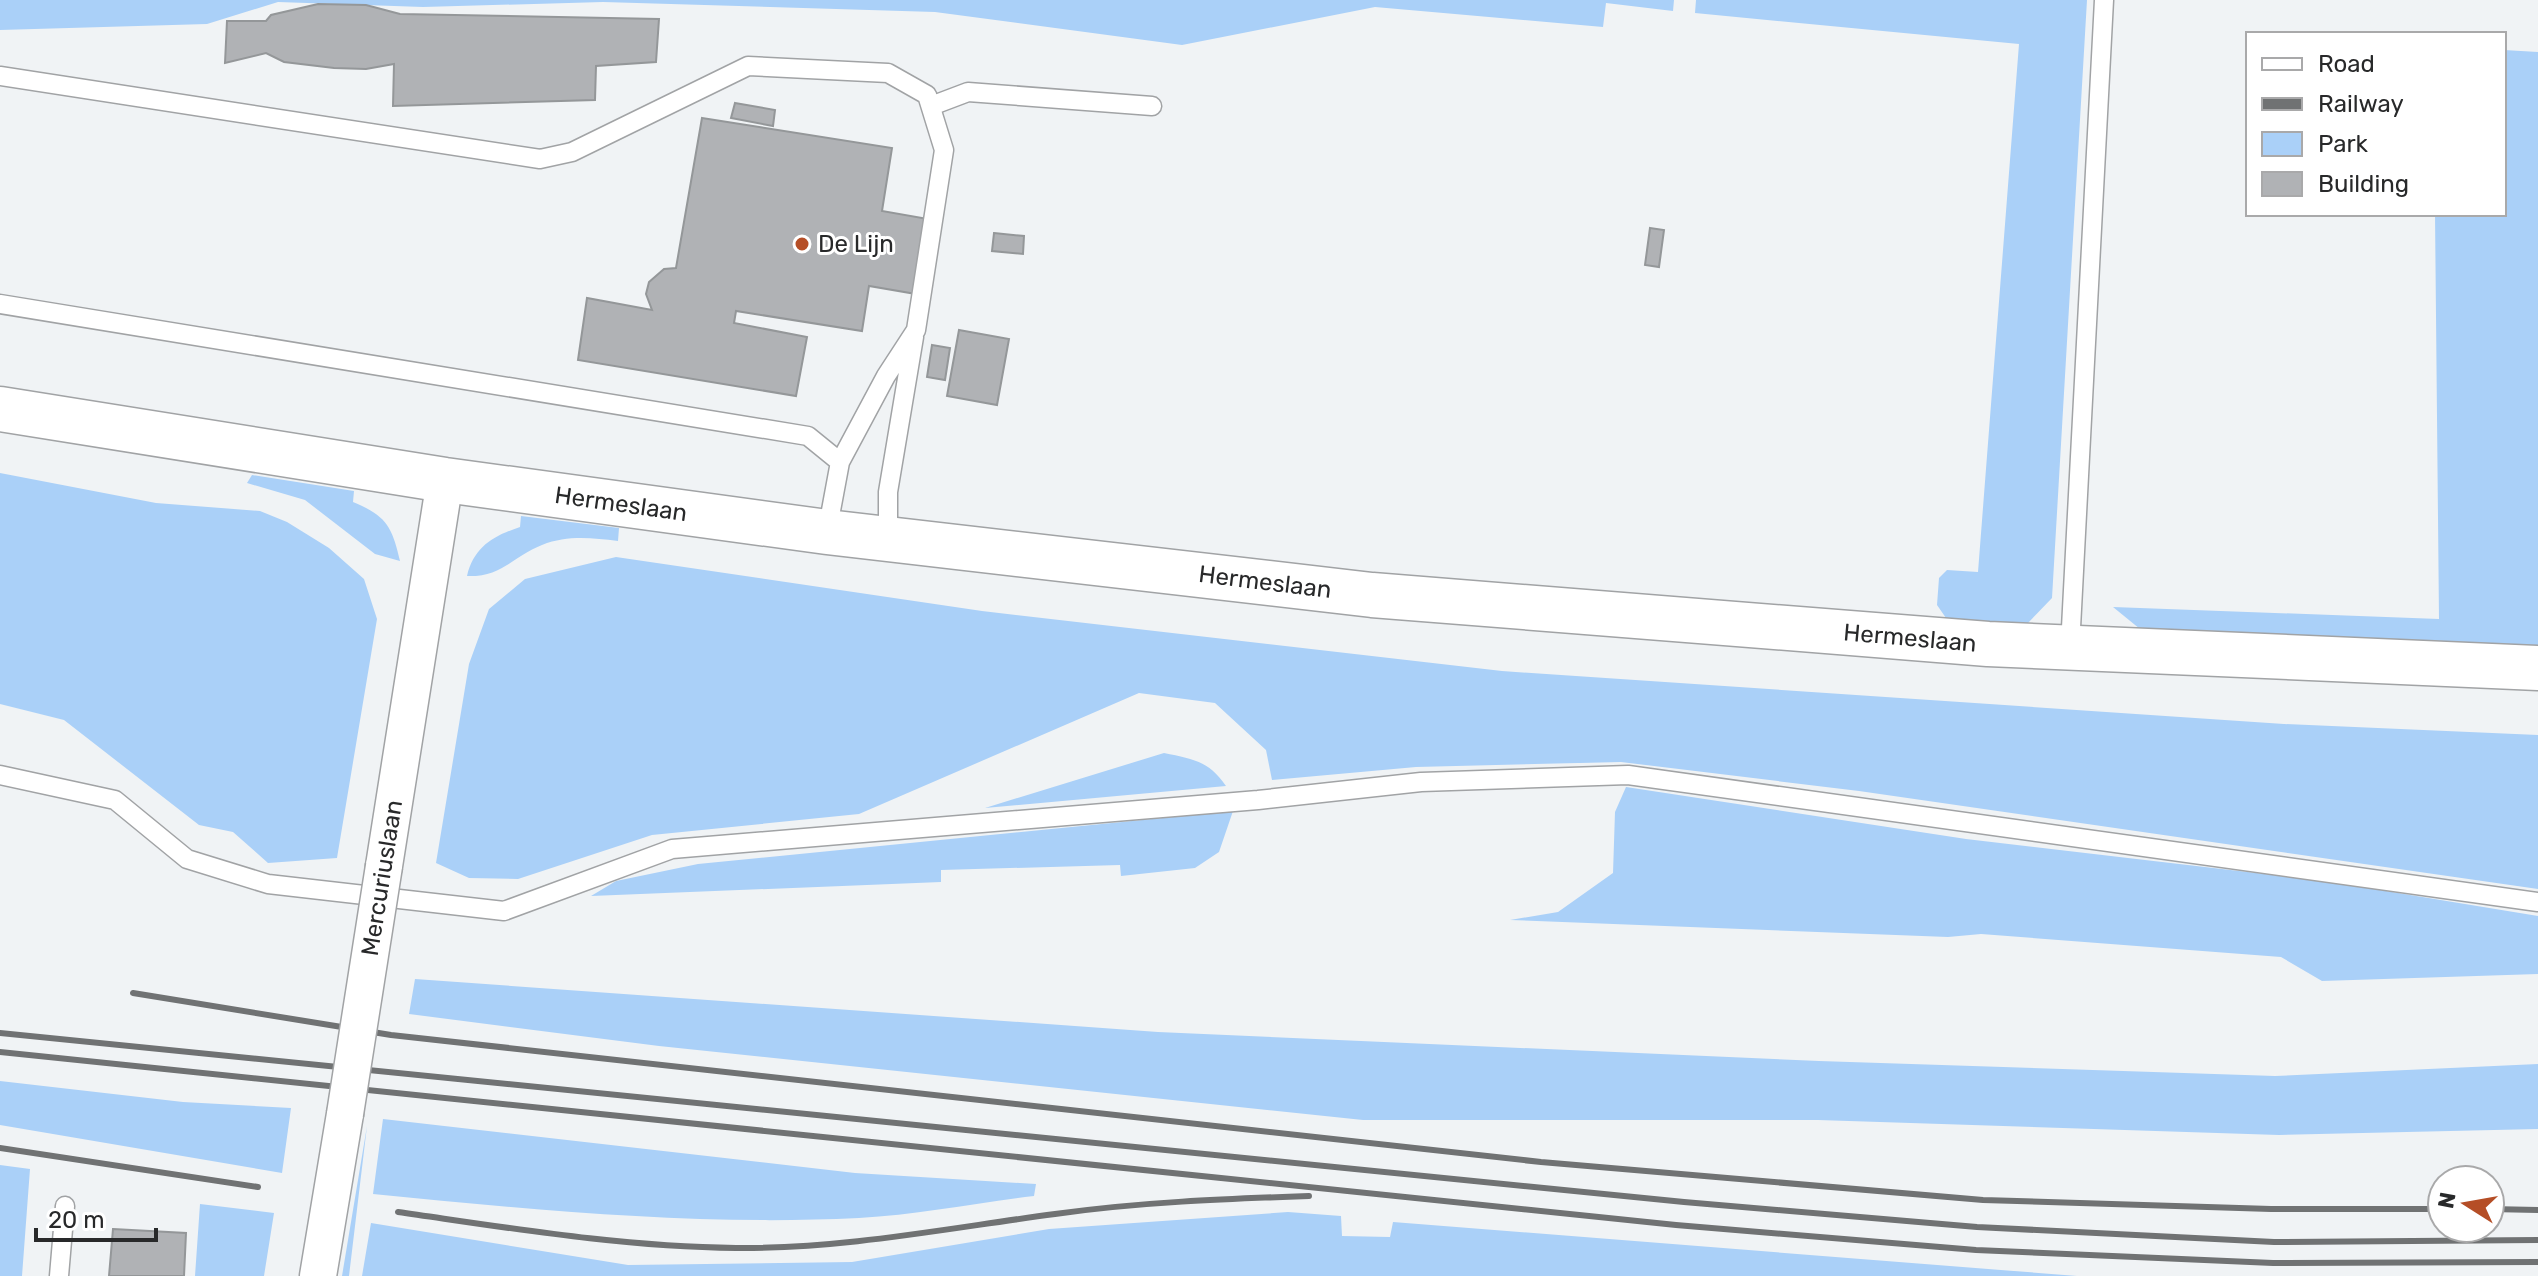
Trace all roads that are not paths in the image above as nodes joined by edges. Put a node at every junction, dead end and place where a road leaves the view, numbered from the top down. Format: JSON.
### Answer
{"nodes":[{"id":1,"x":2104,"y":0,"type":"edge"},
{"id":2,"x":0,"y":76,"type":"edge"},
{"id":3,"x":931,"y":106,"type":"junction"},
{"id":4,"x":1152,"y":106,"type":"dead end"},
{"id":5,"x":0,"y":304,"type":"edge"},
{"id":6,"x":916,"y":330,"type":"junction"},
{"id":7,"x":0,"y":409,"type":"edge"},
{"id":8,"x":840,"y":462,"type":"junction"},
{"id":9,"x":445,"y":480,"type":"junction"},
{"id":10,"x":827,"y":532,"type":"junction"},
{"id":11,"x":888,"y":539,"type":"junction"},
{"id":12,"x":2070,"y":647,"type":"junction"},
{"id":13,"x":2538,"y":668,"type":"edge"},
{"id":14,"x":0,"y":775,"type":"edge"},
{"id":15,"x":2538,"y":902,"type":"edge"},
{"id":16,"x":65,"y":1206,"type":"dead end"},
{"id":17,"x":59,"y":1276,"type":"edge"},
{"id":18,"x":318,"y":1276,"type":"edge"}],
"edges":[{"from":1,"to":12,"type":"lane"},
{"from":2,"to":3,"type":"lane"},
{"from":3,"to":4,"type":"lane"},
{"from":3,"to":6,"type":"lane"},
{"from":5,"to":8,"type":"lane"},
{"from":6,"to":8,"type":"lane"},
{"from":6,"to":11,"type":"lane"},
{"from":7,"to":9,"type":"street","name":"Hermeslaan"},
{"from":8,"to":10,"type":"lane"},
{"from":9,"to":10,"type":"street","name":"Hermeslaan"},
{"from":9,"to":18,"type":"street","name":"Mercuriuslaan","bridge":true},
{"from":10,"to":11,"type":"street","name":"Hermeslaan"},
{"from":11,"to":12,"type":"street","name":"Hermeslaan"},
{"from":12,"to":13,"type":"street","name":"Hermeslaan"},
{"from":14,"to":15,"type":"lane"},
{"from":16,"to":17,"type":"lane"}]}
